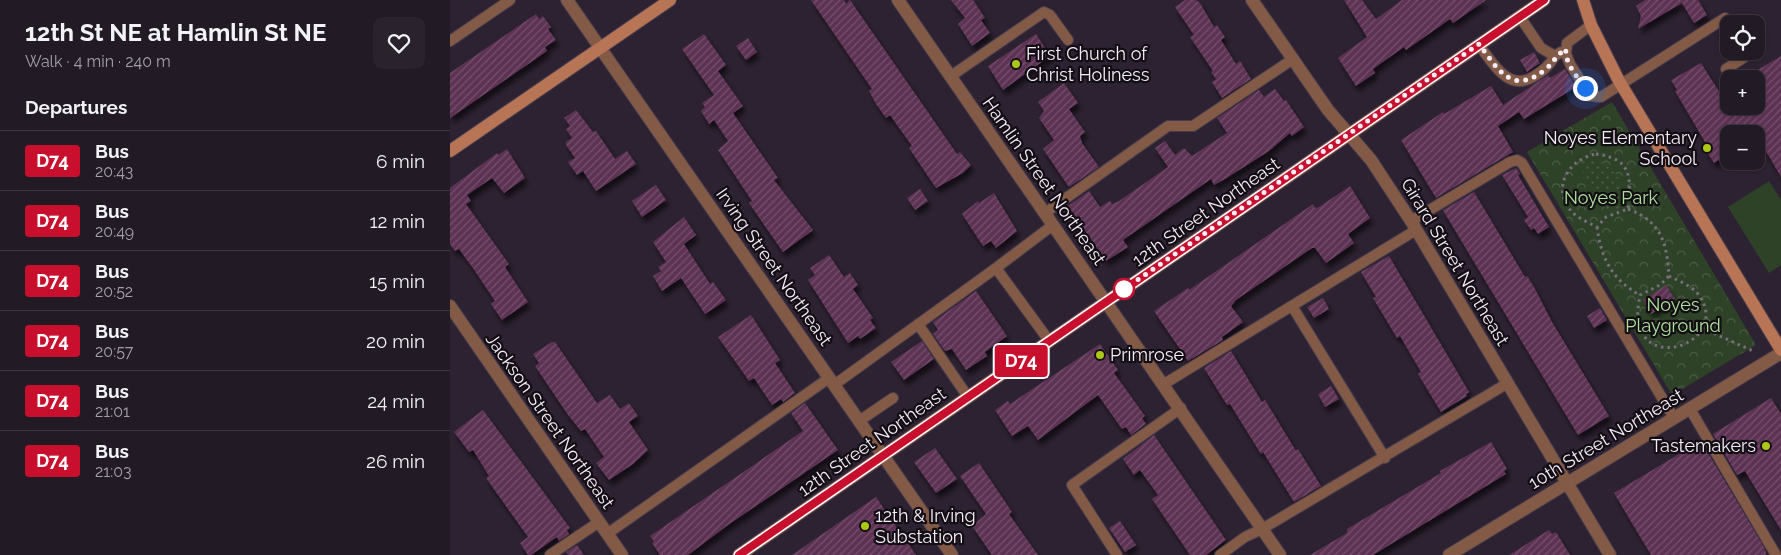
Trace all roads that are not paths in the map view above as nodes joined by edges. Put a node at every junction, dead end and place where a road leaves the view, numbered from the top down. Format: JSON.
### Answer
{"nodes":[{"id":1,"x":510,"y":0,"type":"edge"},
{"id":2,"x":567,"y":0,"type":"edge"},
{"id":3,"x":670,"y":0,"type":"edge"},
{"id":4,"x":898,"y":0,"type":"edge"},
{"id":5,"x":1252,"y":0,"type":"edge"},
{"id":6,"x":1544,"y":0,"type":"edge"},
{"id":7,"x":1583,"y":0,"type":"edge"},
{"id":8,"x":1520,"y":16,"type":"junction"},
{"id":9,"x":1720,"y":21,"type":"edge"},
{"id":10,"x":1591,"y":25,"type":"junction"},
{"id":11,"x":1068,"y":40,"type":"dead end"},
{"id":12,"x":450,"y":41,"type":"edge"},
{"id":13,"x":1479,"y":44,"type":"junction"},
{"id":14,"x":600,"y":48,"type":"junction"},
{"id":15,"x":1566,"y":49,"type":"junction"},
{"id":16,"x":1555,"y":56,"type":"junction"},
{"id":17,"x":1293,"y":59,"type":"junction"},
{"id":18,"x":1740,"y":60,"type":"edge"},
{"id":19,"x":1726,"y":69,"type":"dead end"},
{"id":20,"x":951,"y":76,"type":"junction"},
{"id":21,"x":1621,"y":85,"type":"junction"},
{"id":22,"x":1350,"y":134,"type":"junction"},
{"id":23,"x":450,"y":151,"type":"edge"},
{"id":24,"x":1045,"y":213,"type":"junction"},
{"id":25,"x":1053,"y":226,"type":"junction"},
{"id":26,"x":1413,"y":226,"type":"junction"},
{"id":27,"x":996,"y":268,"type":"junction"},
{"id":28,"x":1106,"y":302,"type":"junction"},
{"id":29,"x":450,"y":306,"type":"edge"},
{"id":30,"x":1292,"y":306,"type":"junction"},
{"id":31,"x":918,"y":324,"type":"junction"},
{"id":32,"x":1050,"y":342,"type":"junction"},
{"id":33,"x":1781,"y":352,"type":"edge"},
{"id":34,"x":832,"y":382,"type":"junction"},
{"id":35,"x":1508,"y":383,"type":"junction"},
{"id":36,"x":1164,"y":384,"type":"junction"},
{"id":37,"x":968,"y":397,"type":"junction"},
{"id":38,"x":893,"y":398,"type":"dead end"},
{"id":39,"x":1181,"y":408,"type":"junction"},
{"id":40,"x":1690,"y":409,"type":"junction"},
{"id":41,"x":1674,"y":418,"type":"junction"},
{"id":42,"x":858,"y":421,"type":"junction"},
{"id":43,"x":882,"y":456,"type":"junction"},
{"id":44,"x":1385,"y":458,"type":"junction"},
{"id":45,"x":1567,"y":483,"type":"junction"},
{"id":46,"x":599,"y":522,"type":"junction"},
{"id":47,"x":1262,"y":529,"type":"junction"},
{"id":48,"x":607,"y":534,"type":"junction"},
{"id":49,"x":550,"y":555,"type":"edge"},
{"id":50,"x":622,"y":555,"type":"edge"},
{"id":51,"x":739,"y":555,"type":"edge"},
{"id":52,"x":952,"y":555,"type":"edge"},
{"id":53,"x":1117,"y":555,"type":"edge"},
{"id":54,"x":1220,"y":555,"type":"edge"},
{"id":55,"x":1280,"y":555,"type":"edge"},
{"id":56,"x":1449,"y":555,"type":"edge"},
{"id":57,"x":1610,"y":555,"type":"edge"},
{"id":58,"x":1776,"y":555,"type":"edge"}],
"edges":[{"from":1,"to":12,"type":"lane"},
{"from":2,"to":14,"type":"street","name":"Irving Street Northeast"},
{"from":3,"to":14,"type":"street"},
{"from":4,"to":20,"type":"street","name":"Hamlin Street Northeast"},
{"from":5,"to":17,"type":"street","name":"Girard Street Northeast"},
{"from":6,"to":8,"type":"street","name":"12th Street Northeast"},
{"from":7,"to":10,"type":"street"},
{"from":8,"to":13,"type":"street","name":"12th Street Northeast"},
{"from":8,"to":16,"type":"lane"},
{"from":9,"to":21,"type":"lane"},
{"from":10,"to":15,"type":"lane"},
{"from":10,"to":21,"type":"street"},
{"from":11,"to":20,"type":"lane"},
{"from":13,"to":16,"type":"lane"},
{"from":13,"to":22,"type":"street","name":"12th Street Northeast"},
{"from":14,"to":23,"type":"street"},
{"from":14,"to":34,"type":"street","name":"Irving Street Northeast"},
{"from":15,"to":16,"type":"lane"},
{"from":15,"to":21,"type":"lane"},
{"from":17,"to":22,"type":"street","name":"Girard Street Northeast"},
{"from":17,"to":24,"type":"lane"},
{"from":18,"to":19,"type":"lane"},
{"from":20,"to":24,"type":"street","name":"Hamlin Street Northeast"},
{"from":21,"to":33,"type":"street"},
{"from":22,"to":26,"type":"street","name":"Girard Street Northeast"},
{"from":22,"to":28,"type":"street","name":"12th Street Northeast"},
{"from":24,"to":25,"type":"street","name":"Hamlin Street Northeast"},
{"from":25,"to":27,"type":"lane"},
{"from":25,"to":28,"type":"street","name":"Hamlin Street Northeast"},
{"from":26,"to":30,"type":"lane"},
{"from":26,"to":35,"type":"street","name":"Girard Street Northeast"},
{"from":26,"to":41,"type":"lane"},
{"from":27,"to":31,"type":"lane"},
{"from":27,"to":32,"type":"lane"},
{"from":28,"to":32,"type":"street","name":"12th Street Northeast"},
{"from":28,"to":36,"type":"street","name":"Hamlin Street Northeast"},
{"from":29,"to":46,"type":"street","name":"Jackson Street Northeast"},
{"from":30,"to":36,"type":"lane"},
{"from":30,"to":44,"type":"lane"},
{"from":31,"to":34,"type":"lane"},
{"from":31,"to":37,"type":"lane"},
{"from":32,"to":37,"type":"street","name":"12th Street Northeast"},
{"from":33,"to":40,"type":"street","name":"10th Street Northeast"},
{"from":34,"to":42,"type":"street","name":"Irving Street Northeast"},
{"from":34,"to":48,"type":"lane"},
{"from":35,"to":44,"type":"lane"},
{"from":35,"to":45,"type":"street","name":"Girard Street Northeast"},
{"from":36,"to":39,"type":"street","name":"Hamlin Street Northeast"},
{"from":37,"to":43,"type":"street","name":"12th Street Northeast"},
{"from":38,"to":42,"type":"lane"},
{"from":39,"to":47,"type":"street","name":"Hamlin Street Northeast"},
{"from":39,"to":53,"type":"lane"},
{"from":40,"to":41,"type":"street","name":"10th Street Northeast"},
{"from":40,"to":58,"type":"lane"},
{"from":41,"to":45,"type":"street","name":"10th Street Northeast"},
{"from":42,"to":43,"type":"street","name":"Irving Street Northeast"},
{"from":43,"to":51,"type":"street","name":"12th Street Northeast"},
{"from":43,"to":52,"type":"street","name":"Irving Street Northeast"},
{"from":44,"to":47,"type":"lane"},
{"from":45,"to":56,"type":"street","name":"10th Street Northeast"},
{"from":45,"to":57,"type":"street","name":"Girard Street Northeast"},
{"from":46,"to":48,"type":"street","name":"Jackson Street Northeast"},
{"from":46,"to":49,"type":"lane"},
{"from":47,"to":54,"type":"lane"},
{"from":47,"to":55,"type":"street","name":"Hamlin Street Northeast"},
{"from":48,"to":50,"type":"street","name":"Jackson Street Northeast"}]}
